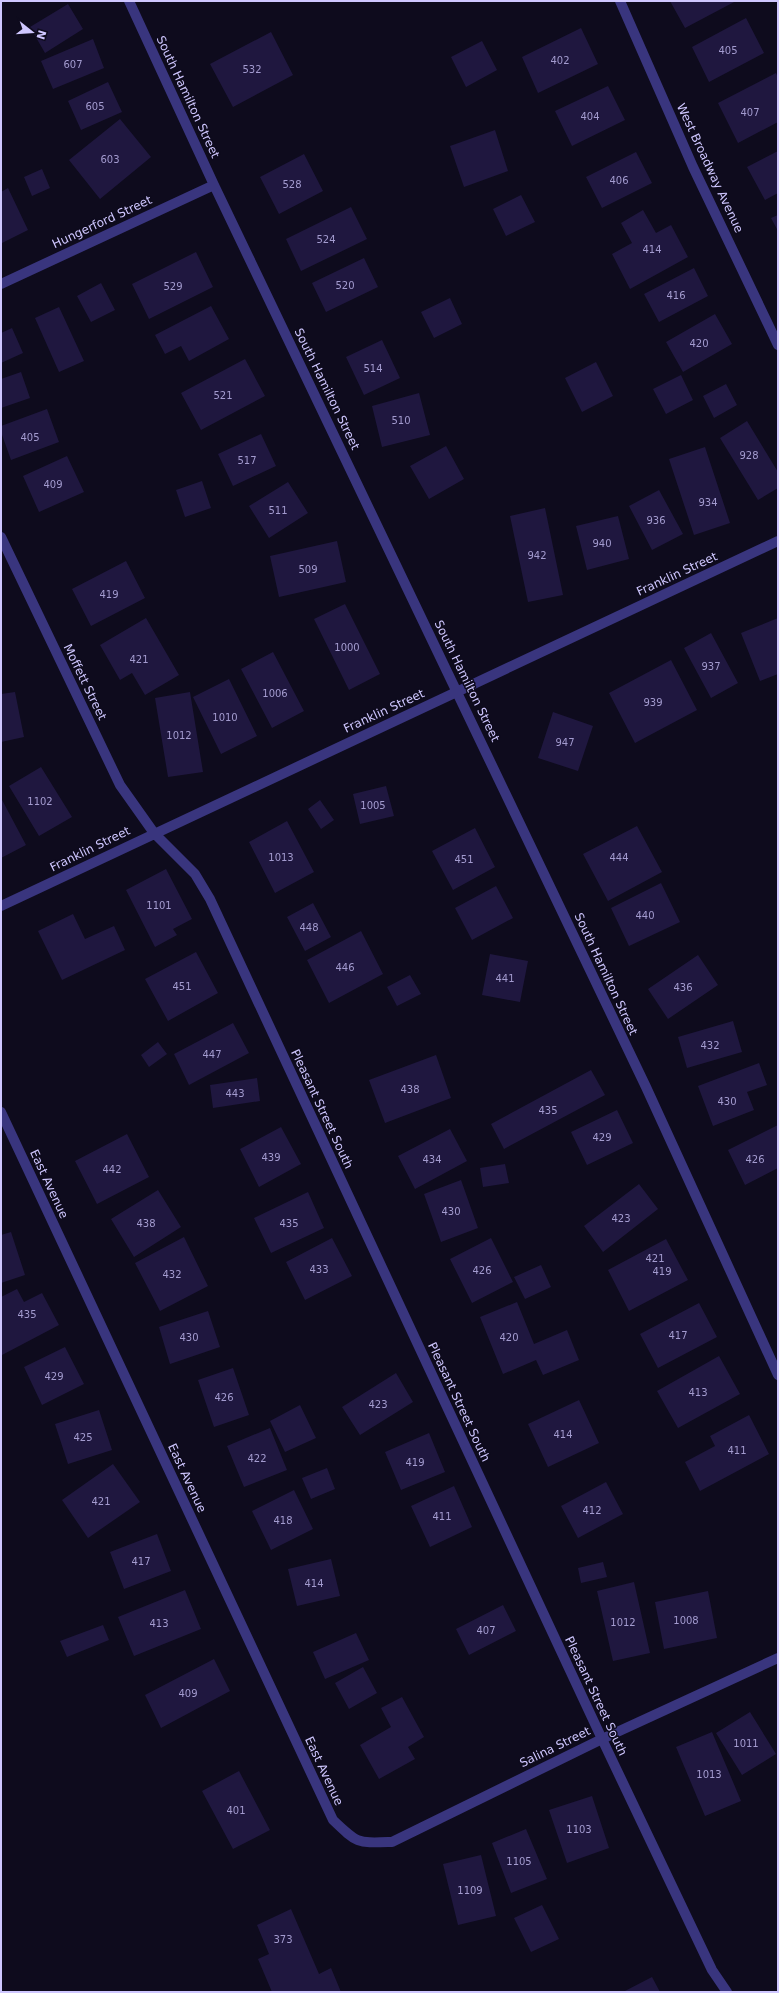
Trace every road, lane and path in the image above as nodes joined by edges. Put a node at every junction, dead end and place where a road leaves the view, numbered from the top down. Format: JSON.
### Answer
{"nodes":[{"id":1,"x":129,"y":1,"type":"edge"},
{"id":2,"x":620,"y":1,"type":"edge"},
{"id":3,"x":214,"y":185,"type":"junction"},
{"id":4,"x":1,"y":284,"type":"edge"},
{"id":5,"x":778,"y":345,"type":"edge"},
{"id":6,"x":1,"y":537,"type":"edge"},
{"id":7,"x":778,"y":541,"type":"edge"},
{"id":8,"x":458,"y":691,"type":"junction"},
{"id":9,"x":154,"y":833,"type":"junction"},
{"id":10,"x":1,"y":906,"type":"edge"},
{"id":11,"x":1,"y":1112,"type":"edge"},
{"id":12,"x":778,"y":1375,"type":"edge"},
{"id":13,"x":778,"y":1658,"type":"edge"},
{"id":14,"x":602,"y":1739,"type":"junction"},
{"id":15,"x":363,"y":1843,"type":"joint"},
{"id":16,"x":727,"y":1992,"type":"edge"}],
"edges":[{"from":1,"to":3,"type":"street","name":"South Hamilton Street"},
{"from":2,"to":5,"type":"street","name":"West Broadway Avenue"},
{"from":3,"to":4,"type":"street","name":"Hungerford Street"},
{"from":3,"to":8,"type":"street","name":"South Hamilton Street"},
{"from":6,"to":9,"type":"street","name":"Moffett Street"},
{"from":7,"to":8,"type":"street","name":"Franklin Street"},
{"from":8,"to":9,"type":"street","name":"Franklin Street"},
{"from":8,"to":12,"type":"street","name":"South Hamilton Street"},
{"from":9,"to":10,"type":"street","name":"Franklin Street"},
{"from":9,"to":14,"type":"street","name":"Pleasant Street South"},
{"from":11,"to":15,"type":"street","name":"East Avenue"},
{"from":13,"to":14,"type":"street","name":"Salina Street"},
{"from":14,"to":15,"type":"street","name":"Salina Street"},
{"from":14,"to":16,"type":"street","name":"Pleasant Street South"}]}
